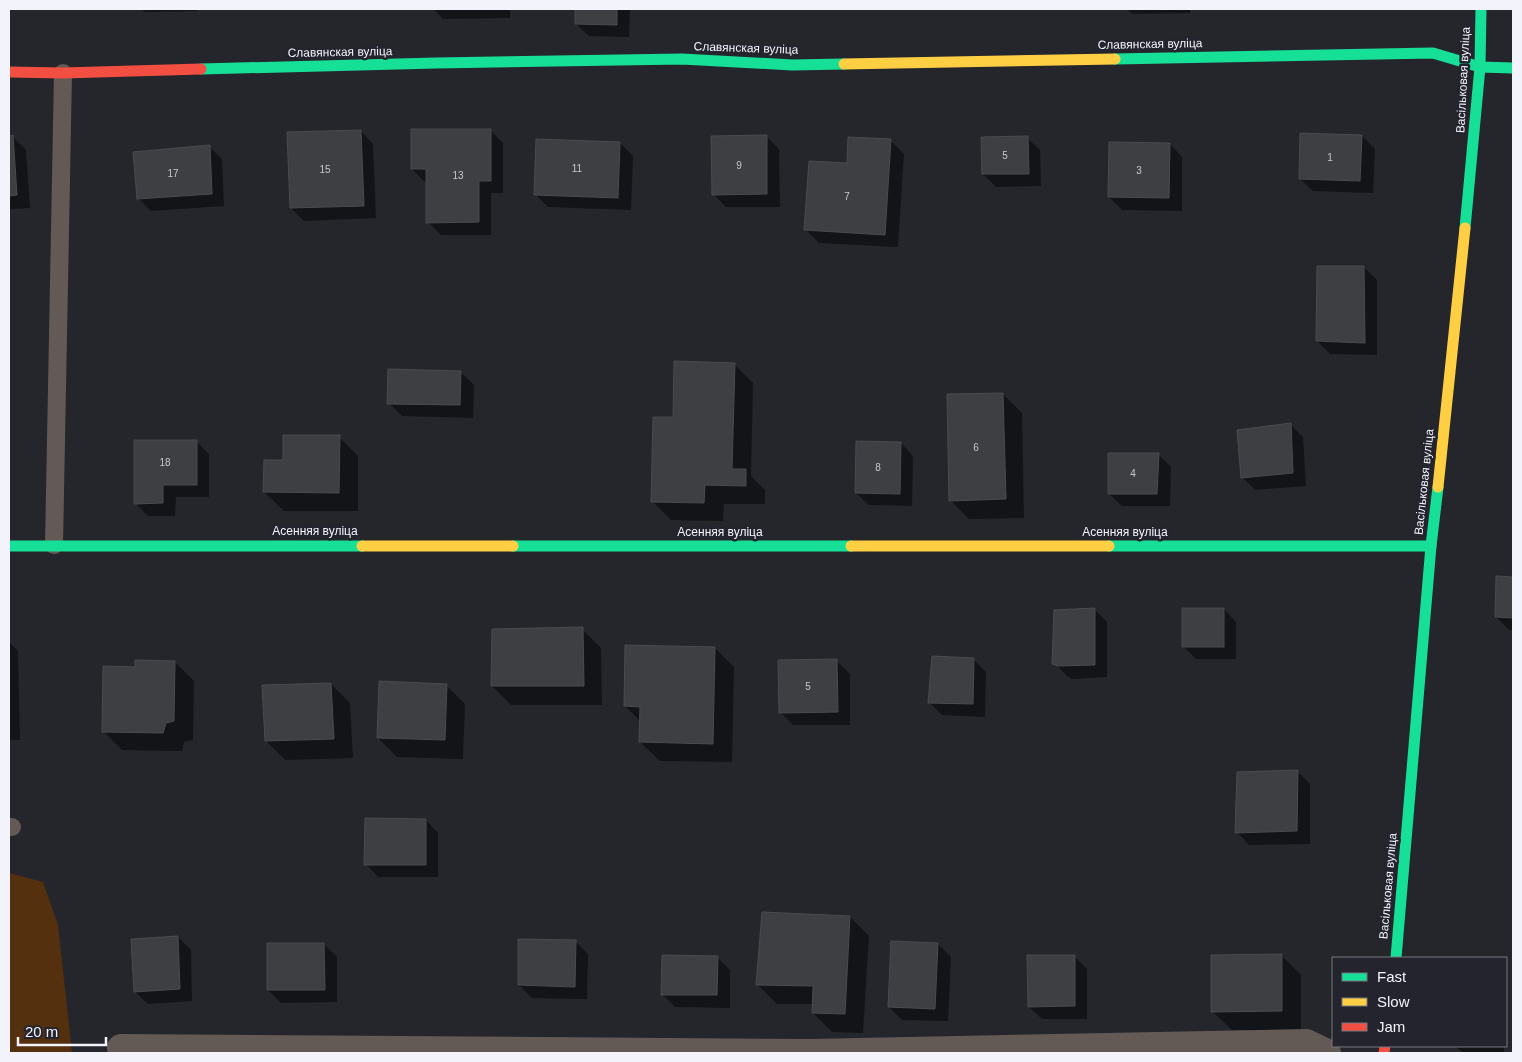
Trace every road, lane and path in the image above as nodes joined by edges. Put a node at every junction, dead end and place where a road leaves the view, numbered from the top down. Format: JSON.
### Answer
{"nodes":[{"id":1,"x":1480,"y":9,"type":"edge"},
{"id":2,"x":1480,"y":67,"type":"junction"},
{"id":3,"x":1513,"y":68,"type":"edge"},
{"id":4,"x":9,"y":72,"type":"edge"},
{"id":5,"x":63,"y":73,"type":"junction"},
{"id":6,"x":54,"y":545,"type":"junction"},
{"id":7,"x":9,"y":546,"type":"edge"},
{"id":8,"x":1431,"y":546,"type":"junction"},
{"id":9,"x":1396,"y":957,"type":"edge"},
{"id":10,"x":121,"y":1048,"type":"dead end"},
{"id":11,"x":1328,"y":1053,"type":"edge"}],
"edges":[{"from":1,"to":2,"type":"street","name":"Васільковая вуліца"},
{"from":2,"to":3,"type":"street","name":"Славянская вуліца"},
{"from":2,"to":5,"type":"street","name":"Славянская вуліца"},
{"from":2,"to":8,"type":"street","name":"Васільковая вуліца"},
{"from":4,"to":5,"type":"street","name":"Славянская вуліца"},
{"from":5,"to":6,"type":"lane"},
{"from":6,"to":7,"type":"street","name":"Асенняя вуліца"},
{"from":6,"to":8,"type":"street","name":"Асенняя вуліца"},
{"from":8,"to":9,"type":"street","name":"Васільковая вуліца"},
{"from":10,"to":11,"type":"street"}]}
